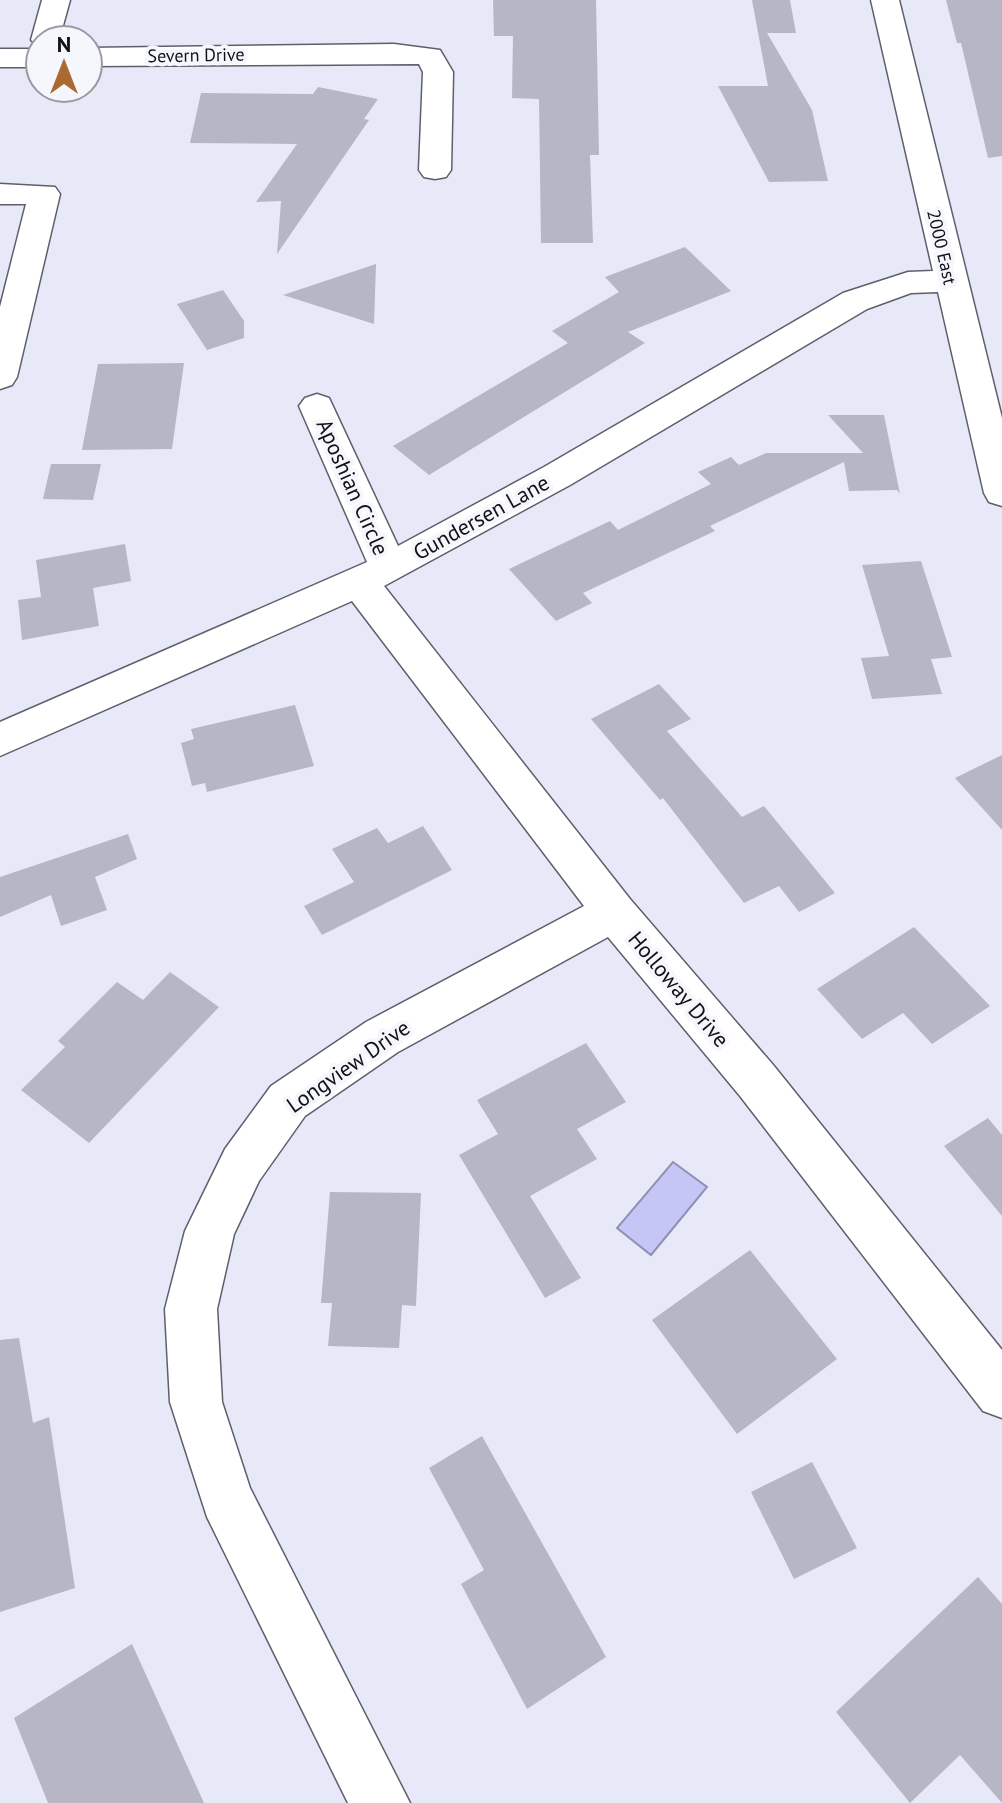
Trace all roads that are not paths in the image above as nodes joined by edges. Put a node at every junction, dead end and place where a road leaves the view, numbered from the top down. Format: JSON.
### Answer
{"nodes":[{"id":1,"x":56,"y":0,"type":"edge"},
{"id":2,"x":885,"y":0,"type":"edge"},
{"id":3,"x":49,"y":24,"type":"edge"},
{"id":4,"x":104,"y":57,"type":"edge"},
{"id":5,"x":0,"y":58,"type":"edge"},
{"id":6,"x":24,"y":58,"type":"edge"},
{"id":7,"x":435,"y":170,"type":"dead end"},
{"id":8,"x":0,"y":194,"type":"edge"},
{"id":9,"x":950,"y":281,"type":"junction"},
{"id":10,"x":0,"y":377,"type":"edge"},
{"id":11,"x":988,"y":378,"type":"edge"},
{"id":12,"x":317,"y":406,"type":"dead end"},
{"id":13,"x":1002,"y":493,"type":"edge"},
{"id":14,"x":374,"y":575,"type":"junction"},
{"id":15,"x":0,"y":740,"type":"edge"},
{"id":16,"x":614,"y":912,"type":"junction"},
{"id":17,"x":1002,"y":1392,"type":"edge"},
{"id":18,"x":380,"y":1803,"type":"edge"}],
"edges":[{"from":1,"to":3,"type":"street"},
{"from":2,"to":9,"type":"street","name":"2000 East"},
{"from":4,"to":7,"type":"street","name":"Severn Drive"},
{"from":5,"to":6,"type":"street"},
{"from":8,"to":10,"type":"street"},
{"from":9,"to":11,"type":"street","name":"2000 East"},
{"from":9,"to":14,"type":"street","name":"Gundersen Lane"},
{"from":11,"to":13,"type":"street","name":"2000 East"},
{"from":12,"to":14,"type":"street","name":"Aposhian Circle"},
{"from":14,"to":15,"type":"street","name":"Gundersen Lane"},
{"from":14,"to":16,"type":"street","name":"Holloway Drive"},
{"from":16,"to":17,"type":"street","name":"Holloway Drive"},
{"from":16,"to":18,"type":"street","name":"Longview Drive"}]}
